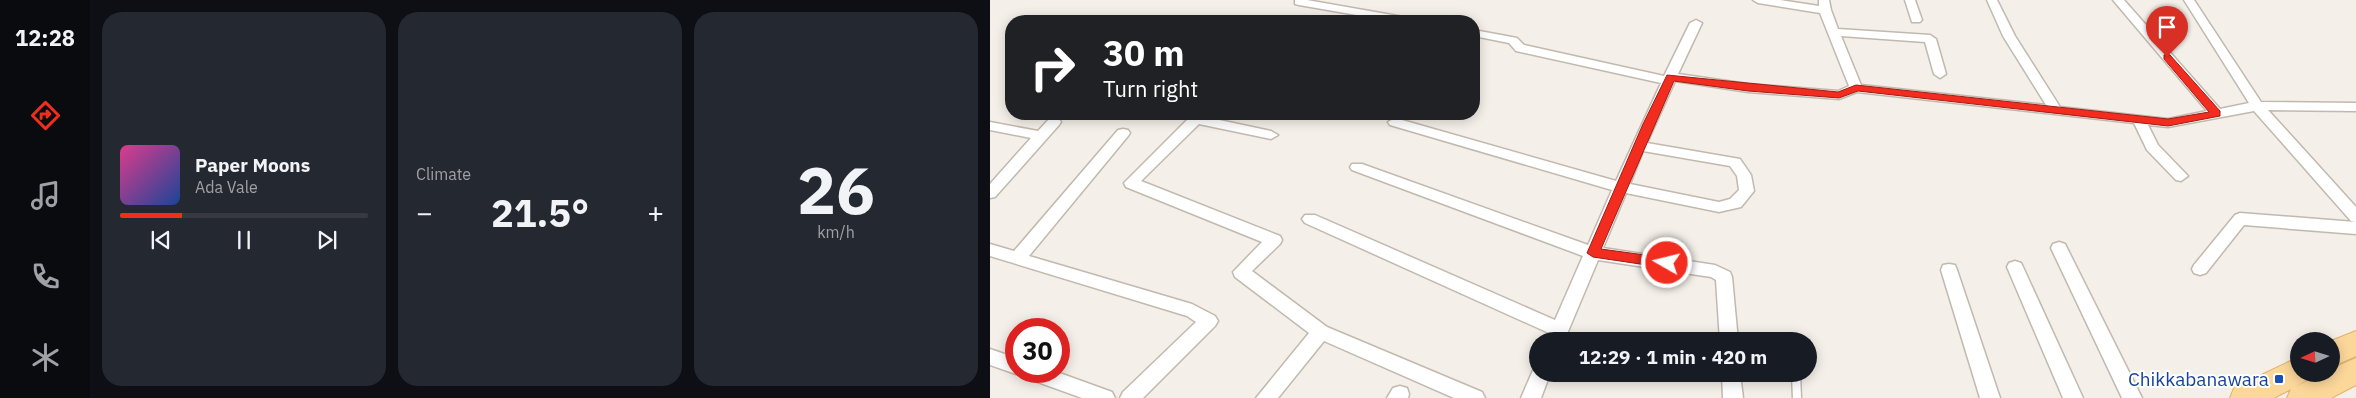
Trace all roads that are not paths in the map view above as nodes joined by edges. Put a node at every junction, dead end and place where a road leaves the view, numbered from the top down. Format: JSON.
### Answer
{"nodes":[{"id":1,"x":1758,"y":0,"type":"edge"},
{"id":2,"x":1910,"y":0,"type":"edge"},
{"id":3,"x":1992,"y":0,"type":"edge"},
{"id":4,"x":2118,"y":0,"type":"edge"},
{"id":5,"x":2189,"y":0,"type":"edge"},
{"id":6,"x":1299,"y":2,"type":"dead end"},
{"id":7,"x":1824,"y":5,"type":"edge"},
{"id":8,"x":1374,"y":15,"type":"edge"},
{"id":9,"x":1916,"y":20,"type":"dead end"},
{"id":10,"x":1696,"y":24,"type":"dead end"},
{"id":11,"x":1834,"y":32,"type":"junction"},
{"id":12,"x":1480,"y":34,"type":"edge"},
{"id":13,"x":1940,"y":74,"type":"dead end"},
{"id":14,"x":1670,"y":79,"type":"junction"},
{"id":15,"x":1856,"y":88,"type":"junction"},
{"id":16,"x":2257,"y":106,"type":"junction"},
{"id":17,"x":2356,"y":107,"type":"edge"},
{"id":18,"x":2056,"y":111,"type":"junction"},
{"id":19,"x":2216,"y":114,"type":"junction"},
{"id":20,"x":1195,"y":120,"type":"edge"},
{"id":21,"x":1201,"y":120,"type":"edge"},
{"id":22,"x":2139,"y":120,"type":"junction"},
{"id":23,"x":1054,"y":122,"type":"dead end"},
{"id":24,"x":1395,"y":122,"type":"dead end"},
{"id":25,"x":990,"y":126,"type":"edge"},
{"id":26,"x":1123,"y":133,"type":"dead end"},
{"id":27,"x":1271,"y":135,"type":"dead end"},
{"id":28,"x":1042,"y":136,"type":"junction"},
{"id":29,"x":1639,"y":146,"type":"junction"},
{"id":30,"x":1357,"y":167,"type":"dead end"},
{"id":31,"x":2182,"y":176,"type":"dead end"},
{"id":32,"x":1621,"y":187,"type":"junction"},
{"id":33,"x":990,"y":193,"type":"edge"},
{"id":34,"x":2356,"y":217,"type":"edge"},
{"id":35,"x":1310,"y":219,"type":"dead end"},
{"id":36,"x":2356,"y":228,"type":"edge"},
{"id":37,"x":2059,"y":248,"type":"dead end"},
{"id":38,"x":990,"y":250,"type":"edge"},
{"id":39,"x":1593,"y":253,"type":"junction"},
{"id":40,"x":1017,"y":258,"type":"junction"},
{"id":41,"x":2015,"y":267,"type":"dead end"},
{"id":42,"x":2200,"y":269,"type":"dead end"},
{"id":43,"x":1949,"y":270,"type":"dead end"},
{"id":44,"x":1321,"y":332,"type":"junction"},
{"id":45,"x":1552,"y":332,"type":"edge"},
{"id":46,"x":1559,"y":332,"type":"edge"},
{"id":47,"x":1728,"y":332,"type":"edge"},
{"id":48,"x":2356,"y":343,"type":"edge"},
{"id":49,"x":2340,"y":351,"type":"edge"},
{"id":50,"x":990,"y":357,"type":"edge"},
{"id":51,"x":1005,"y":362,"type":"edge"},
{"id":52,"x":2356,"y":371,"type":"edge"},
{"id":53,"x":2290,"y":375,"type":"edge"},
{"id":54,"x":1538,"y":382,"type":"edge"},
{"id":55,"x":1732,"y":382,"type":"edge"},
{"id":56,"x":1796,"y":382,"type":"edge"},
{"id":57,"x":1063,"y":383,"type":"edge"},
{"id":58,"x":1105,"y":398,"type":"edge"},
{"id":59,"x":1130,"y":398,"type":"edge"},
{"id":60,"x":1266,"y":398,"type":"edge"},
{"id":61,"x":1475,"y":398,"type":"edge"},
{"id":62,"x":1531,"y":398,"type":"edge"},
{"id":63,"x":1733,"y":398,"type":"edge"},
{"id":64,"x":1797,"y":398,"type":"edge"},
{"id":65,"x":1990,"y":398,"type":"edge"},
{"id":66,"x":2072,"y":398,"type":"edge"},
{"id":67,"x":2132,"y":398,"type":"edge"},
{"id":68,"x":2244,"y":398,"type":"edge"},
{"id":69,"x":2302,"y":398,"type":"edge"}],
"edges":[{"from":1,"to":7,"type":"street"},
{"from":2,"to":9,"type":"street"},
{"from":3,"to":18,"type":"street"},
{"from":4,"to":19,"type":"street"},
{"from":5,"to":16,"type":"street"},
{"from":6,"to":8,"type":"street"},
{"from":7,"to":11,"type":"street"},
{"from":10,"to":14,"type":"street"},
{"from":11,"to":13,"type":"street"},
{"from":11,"to":15,"type":"street"},
{"from":12,"to":14,"type":"street"},
{"from":14,"to":15,"type":"street"},
{"from":14,"to":29,"type":"street"},
{"from":15,"to":18,"type":"street"},
{"from":16,"to":17,"type":"street"},
{"from":16,"to":19,"type":"street"},
{"from":16,"to":34,"type":"street"},
{"from":18,"to":22,"type":"street"},
{"from":19,"to":22,"type":"street"},
{"from":20,"to":44,"type":"street"},
{"from":21,"to":27,"type":"street"},
{"from":22,"to":31,"type":"street"},
{"from":23,"to":28,"type":"street"},
{"from":24,"to":32,"type":"street"},
{"from":25,"to":28,"type":"street"},
{"from":26,"to":40,"type":"street"},
{"from":28,"to":33,"type":"street"},
{"from":29,"to":32,"type":"street"},
{"from":29,"to":32,"type":"street"},
{"from":30,"to":39,"type":"street"},
{"from":32,"to":39,"type":"street"},
{"from":35,"to":45,"type":"street"},
{"from":36,"to":42,"type":"street"},
{"from":37,"to":67,"type":"street"},
{"from":38,"to":40,"type":"street"},
{"from":39,"to":46,"type":"street"},
{"from":39,"to":47,"type":"street"},
{"from":40,"to":59,"type":"street"},
{"from":41,"to":66,"type":"street"},
{"from":43,"to":65,"type":"street"},
{"from":44,"to":60,"type":"street"},
{"from":44,"to":61,"type":"street"},
{"from":48,"to":49,"type":"main road"},
{"from":50,"to":51,"type":"street"},
{"from":52,"to":69,"type":"main road"},
{"from":53,"to":68,"type":"main road"},
{"from":54,"to":62,"type":"street"},
{"from":55,"to":63,"type":"street"},
{"from":56,"to":64,"type":"lane"},
{"from":57,"to":58,"type":"street"}]}
